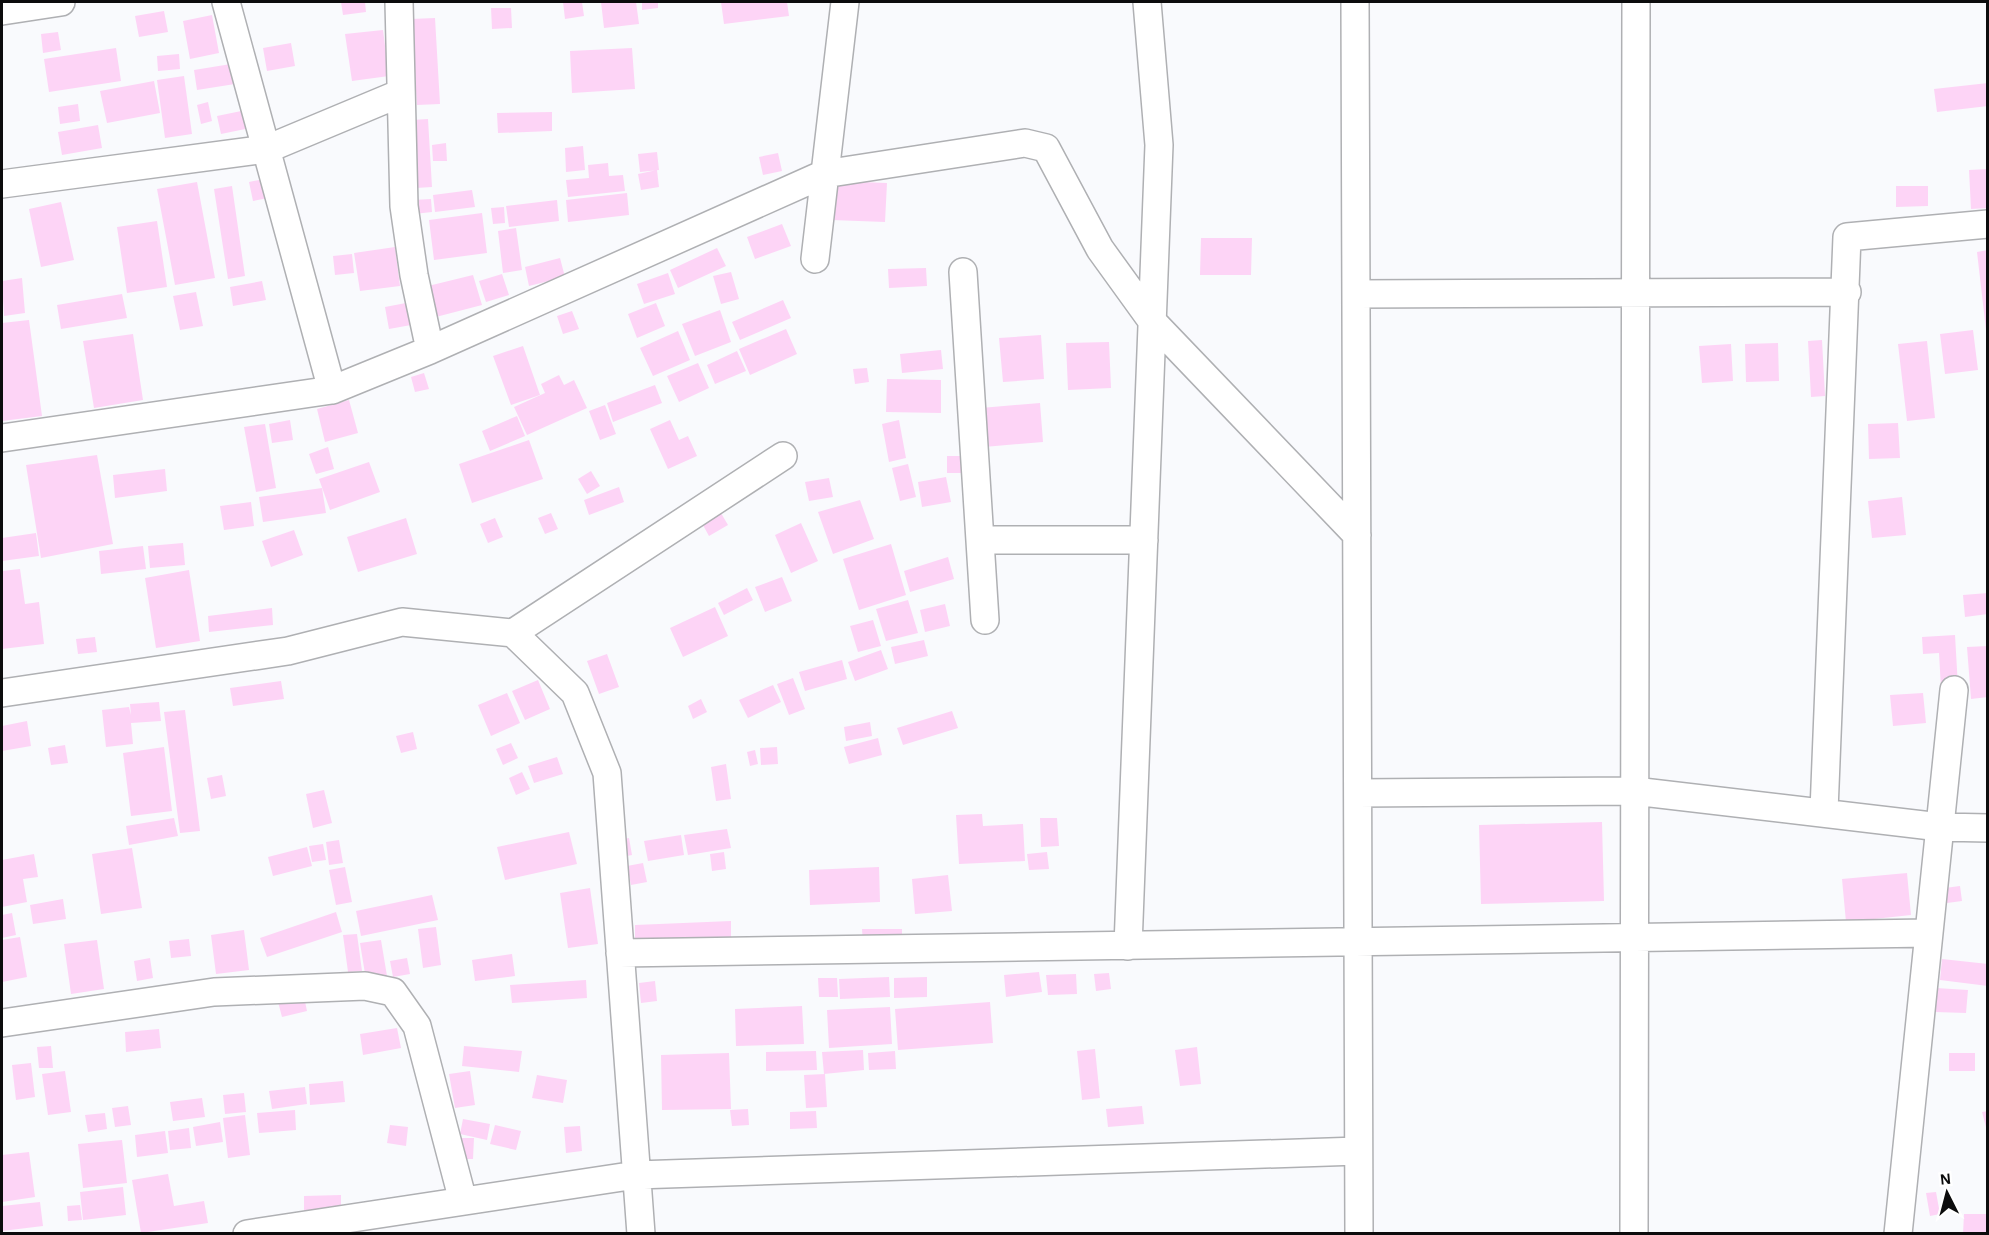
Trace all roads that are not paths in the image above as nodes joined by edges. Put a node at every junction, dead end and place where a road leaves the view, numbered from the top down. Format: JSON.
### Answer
{"nodes":[{"id":1,"x":61,"y":2,"type":"edge"},
{"id":2,"x":226,"y":2,"type":"edge"},
{"id":3,"x":399,"y":2,"type":"edge"},
{"id":4,"x":845,"y":2,"type":"edge"},
{"id":5,"x":1147,"y":2,"type":"edge"},
{"id":6,"x":1355,"y":2,"type":"edge"},
{"id":7,"x":1636,"y":2,"type":"edge"},
{"id":8,"x":2,"y":11,"type":"edge"},
{"id":9,"x":401,"y":93,"type":"junction"},
{"id":10,"x":267,"y":149,"type":"junction"},
{"id":11,"x":824,"y":174,"type":"junction"},
{"id":12,"x":2,"y":184,"type":"edge"},
{"id":13,"x":1988,"y":224,"type":"edge"},
{"id":14,"x":815,"y":259,"type":"dead end"},
{"id":15,"x":963,"y":272,"type":"dead end"},
{"id":16,"x":1847,"y":291,"type":"junction"},
{"id":17,"x":1635,"y":292,"type":"junction"},
{"id":18,"x":1356,"y":294,"type":"junction"},
{"id":19,"x":1152,"y":321,"type":"junction"},
{"id":20,"x":429,"y":350,"type":"junction"},
{"id":21,"x":332,"y":390,"type":"junction"},
{"id":22,"x":2,"y":438,"type":"edge"},
{"id":23,"x":783,"y":456,"type":"dead end"},
{"id":24,"x":1357,"y":535,"type":"junction"},
{"id":25,"x":980,"y":540,"type":"junction"},
{"id":26,"x":1144,"y":540,"type":"junction"},
{"id":27,"x":985,"y":620,"type":"dead end"},
{"id":28,"x":513,"y":633,"type":"junction"},
{"id":29,"x":1954,"y":690,"type":"dead end"},
{"id":30,"x":2,"y":693,"type":"edge"},
{"id":31,"x":1634,"y":791,"type":"junction"},
{"id":32,"x":1358,"y":793,"type":"junction"},
{"id":33,"x":1824,"y":812,"type":"junction"},
{"id":34,"x":1940,"y":827,"type":"junction"},
{"id":35,"x":1988,"y":828,"type":"edge"},
{"id":36,"x":1929,"y":933,"type":"junction"},
{"id":37,"x":1634,"y":938,"type":"junction"},
{"id":38,"x":1358,"y":942,"type":"junction"},
{"id":39,"x":1128,"y":946,"type":"junction"},
{"id":40,"x":620,"y":953,"type":"junction"},
{"id":41,"x":2,"y":1023,"type":"edge"},
{"id":42,"x":1358,"y":1151,"type":"junction"},
{"id":43,"x":636,"y":1175,"type":"junction"},
{"id":44,"x":463,"y":1201,"type":"junction"},
{"id":45,"x":247,"y":1233,"type":"edge"},
{"id":46,"x":641,"y":1233,"type":"edge"},
{"id":47,"x":1359,"y":1233,"type":"edge"},
{"id":48,"x":1634,"y":1233,"type":"edge"},
{"id":49,"x":1898,"y":1233,"type":"edge"}],
"edges":[{"from":1,"to":8,"type":"street"},
{"from":2,"to":10,"type":"street"},
{"from":3,"to":9,"type":"street"},
{"from":4,"to":11,"type":"street"},
{"from":5,"to":19,"type":"street"},
{"from":6,"to":18,"type":"street"},
{"from":7,"to":17,"type":"street"},
{"from":9,"to":10,"type":"street"},
{"from":9,"to":20,"type":"street"},
{"from":10,"to":12,"type":"street"},
{"from":10,"to":21,"type":"street"},
{"from":11,"to":14,"type":"street"},
{"from":11,"to":19,"type":"street"},
{"from":11,"to":20,"type":"street"},
{"from":13,"to":16,"type":"street"},
{"from":15,"to":25,"type":"street"},
{"from":16,"to":17,"type":"street"},
{"from":16,"to":33,"type":"street"},
{"from":17,"to":18,"type":"street"},
{"from":17,"to":31,"type":"street"},
{"from":18,"to":24,"type":"street"},
{"from":19,"to":24,"type":"street"},
{"from":19,"to":26,"type":"street"},
{"from":20,"to":21,"type":"street"},
{"from":21,"to":22,"type":"street"},
{"from":23,"to":28,"type":"street"},
{"from":24,"to":32,"type":"street"},
{"from":25,"to":26,"type":"street"},
{"from":25,"to":27,"type":"street"},
{"from":26,"to":39,"type":"street"},
{"from":28,"to":30,"type":"street"},
{"from":28,"to":40,"type":"street"},
{"from":29,"to":34,"type":"street"},
{"from":31,"to":32,"type":"street"},
{"from":31,"to":33,"type":"street"},
{"from":31,"to":37,"type":"street"},
{"from":32,"to":38,"type":"street"},
{"from":33,"to":34,"type":"street"},
{"from":34,"to":35,"type":"street"},
{"from":34,"to":36,"type":"street"},
{"from":36,"to":37,"type":"street"},
{"from":36,"to":49,"type":"street"},
{"from":37,"to":38,"type":"street"},
{"from":37,"to":48,"type":"street"},
{"from":38,"to":39,"type":"street"},
{"from":38,"to":42,"type":"street"},
{"from":39,"to":40,"type":"street"},
{"from":40,"to":43,"type":"street"},
{"from":41,"to":44,"type":"street"},
{"from":42,"to":43,"type":"street"},
{"from":42,"to":47,"type":"street"},
{"from":43,"to":44,"type":"street"},
{"from":43,"to":46,"type":"street"},
{"from":44,"to":45,"type":"street"}]}
